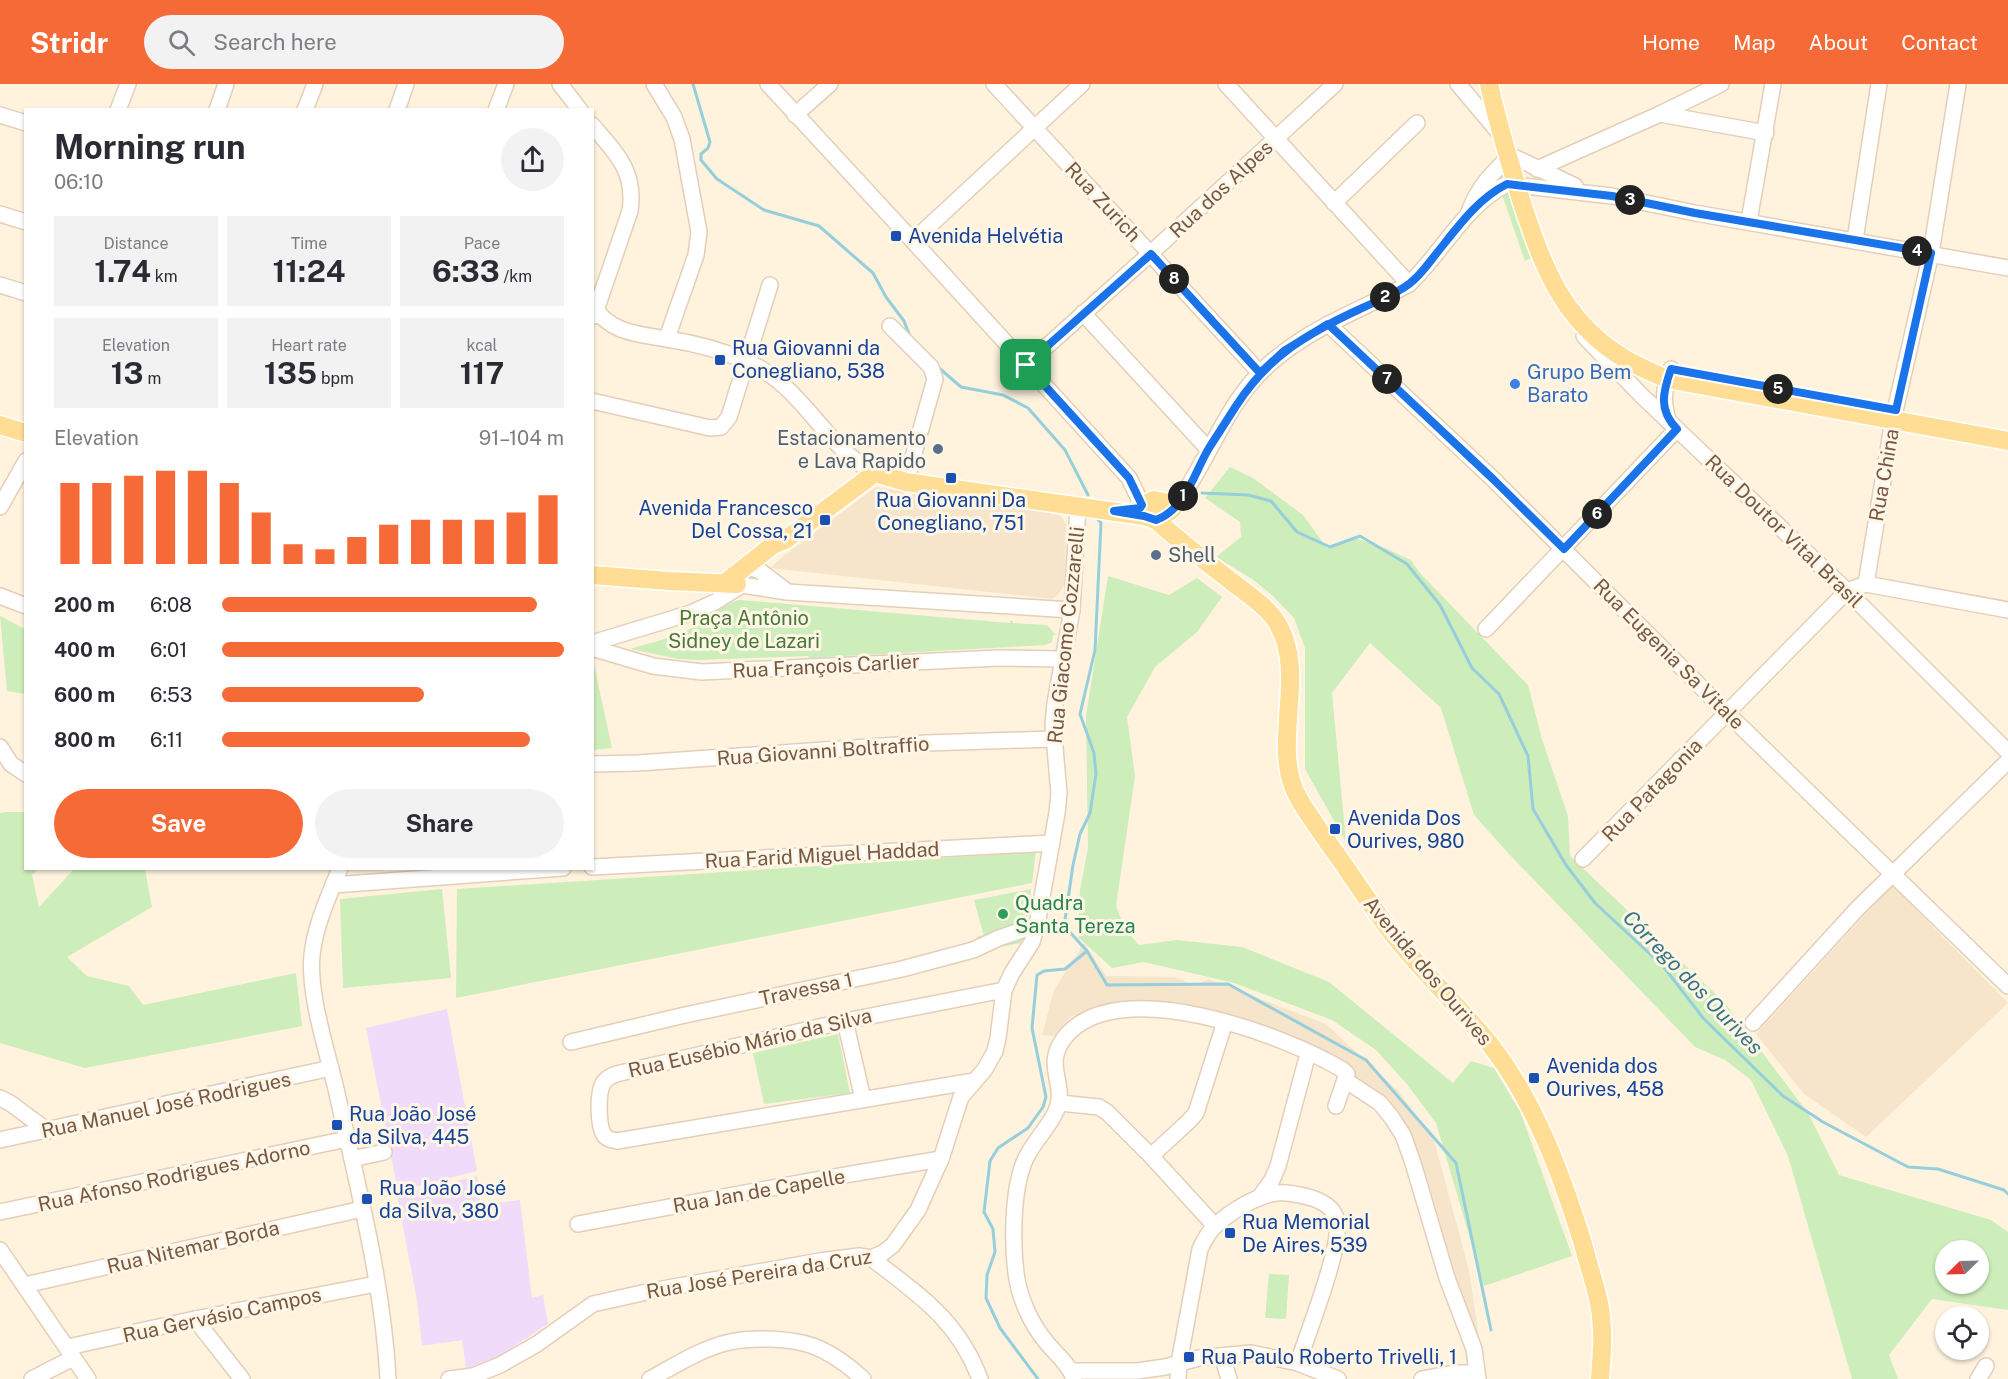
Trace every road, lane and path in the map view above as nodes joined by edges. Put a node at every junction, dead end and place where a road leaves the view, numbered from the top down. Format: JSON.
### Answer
{"nodes":[{"id":1,"x":128,"y":84,"type":"edge"},
{"id":2,"x":226,"y":84,"type":"edge"},
{"id":3,"x":315,"y":84,"type":"edge"},
{"id":4,"x":406,"y":84,"type":"edge"},
{"id":5,"x":506,"y":84,"type":"edge"},
{"id":6,"x":654,"y":84,"type":"edge"},
{"id":7,"x":768,"y":84,"type":"edge"},
{"id":8,"x":830,"y":84,"type":"edge"},
{"id":9,"x":994,"y":84,"type":"edge"},
{"id":10,"x":1082,"y":84,"type":"edge"},
{"id":11,"x":1226,"y":84,"type":"edge"},
{"id":12,"x":1335,"y":84,"type":"edge"},
{"id":13,"x":1458,"y":84,"type":"edge"},
{"id":14,"x":1464,"y":84,"type":"edge"},
{"id":15,"x":1483,"y":84,"type":"edge"},
{"id":16,"x":1489,"y":84,"type":"edge"},
{"id":17,"x":1498,"y":84,"type":"edge"},
{"id":18,"x":1722,"y":84,"type":"edge"},
{"id":19,"x":1773,"y":84,"type":"edge"},
{"id":20,"x":1879,"y":84,"type":"edge"},
{"id":21,"x":1958,"y":84,"type":"edge"},
{"id":22,"x":563,"y":85,"type":"edge"},
{"id":23,"x":119,"y":108,"type":"edge"},
{"id":24,"x":217,"y":108,"type":"edge"},
{"id":25,"x":306,"y":108,"type":"edge"},
{"id":26,"x":398,"y":108,"type":"edge"},
{"id":27,"x":497,"y":108,"type":"edge"},
{"id":28,"x":579,"y":108,"type":"edge"},
{"id":29,"x":1660,"y":114,"type":"junction"},
{"id":30,"x":0,"y":115,"type":"edge"},
{"id":31,"x":795,"y":115,"type":"junction"},
{"id":32,"x":24,"y":122,"type":"edge"},
{"id":33,"x":1417,"y":123,"type":"dead end"},
{"id":34,"x":594,"y":127,"type":"edge"},
{"id":35,"x":1034,"y":128,"type":"junction"},
{"id":36,"x":1766,"y":134,"type":"junction"},
{"id":37,"x":1501,"y":135,"type":"junction"},
{"id":38,"x":1275,"y":139,"type":"junction"},
{"id":39,"x":1512,"y":158,"type":"junction"},
{"id":40,"x":1537,"y":169,"type":"junction"},
{"id":41,"x":1520,"y":184,"type":"junction"},
{"id":42,"x":1588,"y":192,"type":"junction"},
{"id":43,"x":1334,"y":203,"type":"junction"},
{"id":44,"x":0,"y":214,"type":"edge"},
{"id":45,"x":1467,"y":214,"type":"junction"},
{"id":46,"x":24,"y":221,"type":"edge"},
{"id":47,"x":1749,"y":221,"type":"junction"},
{"id":48,"x":1856,"y":240,"type":"junction"},
{"id":49,"x":913,"y":241,"type":"junction"},
{"id":50,"x":1931,"y":253,"type":"junction"},
{"id":51,"x":1151,"y":254,"type":"junction"},
{"id":52,"x":2008,"y":268,"type":"edge"},
{"id":53,"x":1409,"y":284,"type":"junction"},
{"id":54,"x":0,"y":285,"type":"edge"},
{"id":55,"x":770,"y":285,"type":"dead end"},
{"id":56,"x":24,"y":292,"type":"edge"},
{"id":57,"x":1567,"y":305,"type":"junction"},
{"id":58,"x":594,"y":311,"type":"edge"},
{"id":59,"x":1083,"y":313,"type":"junction"},
{"id":60,"x":1328,"y":324,"type":"junction"},
{"id":61,"x":890,"y":326,"type":"dead end"},
{"id":62,"x":667,"y":339,"type":"junction"},
{"id":63,"x":746,"y":361,"type":"junction"},
{"id":64,"x":1026,"y":365,"type":"junction"},
{"id":65,"x":1260,"y":373,"type":"junction"},
{"id":66,"x":1667,"y":378,"type":"junction"},
{"id":67,"x":1641,"y":395,"type":"junction"},
{"id":68,"x":594,"y":401,"type":"edge"},
{"id":69,"x":1894,"y":415,"type":"junction"},
{"id":70,"x":1672,"y":424,"type":"junction"},
{"id":71,"x":0,"y":425,"type":"edge"},
{"id":72,"x":2008,"y":430,"type":"edge"},
{"id":73,"x":24,"y":432,"type":"edge"},
{"id":74,"x":2008,"y":441,"type":"edge"},
{"id":75,"x":1208,"y":449,"type":"junction"},
{"id":76,"x":24,"y":465,"type":"edge"},
{"id":77,"x":875,"y":473,"type":"junction"},
{"id":78,"x":906,"y":483,"type":"junction"},
{"id":79,"x":1078,"y":505,"type":"junction"},
{"id":80,"x":0,"y":507,"type":"edge"},
{"id":81,"x":1155,"y":509,"type":"junction"},
{"id":82,"x":1564,"y":549,"type":"junction"},
{"id":83,"x":754,"y":569,"type":"junction"},
{"id":84,"x":594,"y":575,"type":"edge"},
{"id":85,"x":734,"y":584,"type":"junction"},
{"id":86,"x":1866,"y":584,"type":"junction"},
{"id":87,"x":1847,"y":591,"type":"junction"},
{"id":88,"x":787,"y":592,"type":"junction"},
{"id":89,"x":0,"y":596,"type":"edge"},
{"id":90,"x":24,"y":605,"type":"edge"},
{"id":91,"x":1072,"y":610,"type":"junction"},
{"id":92,"x":2008,"y":610,"type":"edge"},
{"id":93,"x":1486,"y":629,"type":"dead end"},
{"id":94,"x":594,"y":645,"type":"edge"},
{"id":95,"x":594,"y":647,"type":"edge"},
{"id":96,"x":1063,"y":660,"type":"junction"},
{"id":97,"x":1727,"y":713,"type":"junction"},
{"id":98,"x":1053,"y":739,"type":"junction"},
{"id":99,"x":0,"y":747,"type":"edge"},
{"id":100,"x":2008,"y":752,"type":"edge"},
{"id":101,"x":2008,"y":761,"type":"edge"},
{"id":102,"x":594,"y":764,"type":"edge"},
{"id":103,"x":24,"y":773,"type":"edge"},
{"id":104,"x":1052,"y":843,"type":"junction"},
{"id":105,"x":1583,"y":860,"type":"dead end"},
{"id":106,"x":594,"y":867,"type":"edge"},
{"id":107,"x":339,"y":870,"type":"edge"},
{"id":108,"x":536,"y":870,"type":"edge"},
{"id":109,"x":1893,"y":873,"type":"junction"},
{"id":110,"x":333,"y":885,"type":"junction"},
{"id":111,"x":1037,"y":926,"type":"junction"},
{"id":112,"x":1032,"y":942,"type":"joint"},
{"id":113,"x":2008,"y":986,"type":"edge"},
{"id":114,"x":1004,"y":990,"type":"junction"},
{"id":115,"x":845,"y":1021,"type":"junction"},
{"id":116,"x":1225,"y":1022,"type":"junction"},
{"id":117,"x":1753,"y":1023,"type":"dead end"},
{"id":118,"x":571,"y":1042,"type":"dead end"},
{"id":119,"x":1306,"y":1061,"type":"dead end"},
{"id":120,"x":331,"y":1068,"type":"junction"},
{"id":121,"x":1345,"y":1080,"type":"junction"},
{"id":122,"x":974,"y":1081,"type":"junction"},
{"id":123,"x":0,"y":1098,"type":"edge"},
{"id":124,"x":863,"y":1099,"type":"junction"},
{"id":125,"x":1060,"y":1102,"type":"junction"},
{"id":126,"x":1336,"y":1106,"type":"dead end"},
{"id":127,"x":48,"y":1131,"type":"junction"},
{"id":128,"x":347,"y":1139,"type":"junction"},
{"id":129,"x":0,"y":1140,"type":"edge"},
{"id":130,"x":384,"y":1152,"type":"dead end"},
{"id":131,"x":1151,"y":1156,"type":"junction"},
{"id":132,"x":352,"y":1159,"type":"junction"},
{"id":133,"x":941,"y":1159,"type":"junction"},
{"id":134,"x":1260,"y":1198,"type":"junction"},
{"id":135,"x":362,"y":1209,"type":"junction"},
{"id":136,"x":0,"y":1212,"type":"edge"},
{"id":137,"x":578,"y":1224,"type":"dead end"},
{"id":138,"x":1215,"y":1226,"type":"junction"},
{"id":139,"x":0,"y":1250,"type":"edge"},
{"id":140,"x":871,"y":1258,"type":"junction"},
{"id":141,"x":376,"y":1284,"type":"junction"},
{"id":142,"x":25,"y":1285,"type":"junction"},
{"id":143,"x":195,"y":1319,"type":"junction"},
{"id":144,"x":70,"y":1353,"type":"junction"},
{"id":145,"x":1222,"y":1356,"type":"junction"},
{"id":146,"x":1179,"y":1362,"type":"junction"},
{"id":147,"x":1298,"y":1364,"type":"junction"},
{"id":148,"x":1073,"y":1375,"type":"edge"},
{"id":149,"x":1478,"y":1376,"type":"edge"},
{"id":150,"x":473,"y":1378,"type":"edge"},
{"id":151,"x":32,"y":1379,"type":"edge"},
{"id":152,"x":88,"y":1379,"type":"edge"},
{"id":153,"x":242,"y":1379,"type":"edge"},
{"id":154,"x":388,"y":1379,"type":"edge"},
{"id":155,"x":449,"y":1379,"type":"edge"},
{"id":156,"x":650,"y":1379,"type":"edge"},
{"id":157,"x":863,"y":1379,"type":"edge"},
{"id":158,"x":980,"y":1379,"type":"edge"},
{"id":159,"x":1178,"y":1379,"type":"edge"},
{"id":160,"x":1229,"y":1379,"type":"edge"},
{"id":161,"x":1338,"y":1379,"type":"edge"},
{"id":162,"x":1422,"y":1379,"type":"edge"},
{"id":163,"x":1600,"y":1379,"type":"edge"}],
"edges":[{"from":1,"to":23,"type":"street"},
{"from":2,"to":24,"type":"street"},
{"from":3,"to":25,"type":"street"},
{"from":4,"to":26,"type":"street"},
{"from":5,"to":27,"type":"street"},
{"from":6,"to":62,"type":"street"},
{"from":7,"to":31,"type":"street"},
{"from":8,"to":31,"type":"street"},
{"from":9,"to":35,"type":"street","name":"Rua Zurich"},
{"from":10,"to":35,"type":"street"},
{"from":11,"to":38,"type":"street"},
{"from":12,"to":38,"type":"street","name":"Rua dos Alpes"},
{"from":13,"to":37,"type":"street"},
{"from":14,"to":15,"type":"street"},
{"from":16,"to":37,"type":"main road"},
{"from":17,"to":39,"type":"main road"},
{"from":18,"to":29,"type":"street"},
{"from":19,"to":36,"type":"street"},
{"from":20,"to":48,"type":"street"},
{"from":21,"to":50,"type":"street","name":"Rua China"},
{"from":22,"to":28,"type":"street"},
{"from":29,"to":36,"type":"street"},
{"from":29,"to":40,"type":"street"},
{"from":30,"to":32,"type":"street"},
{"from":31,"to":49,"type":"street"},
{"from":33,"to":43,"type":"street"},
{"from":34,"to":58,"type":"street"},
{"from":35,"to":49,"type":"street"},
{"from":35,"to":51,"type":"street","name":"Rua Zurich"},
{"from":36,"to":47,"type":"street"},
{"from":37,"to":39,"type":"main road"},
{"from":38,"to":43,"type":"street"},
{"from":38,"to":51,"type":"street","name":"Rua dos Alpes"},
{"from":39,"to":40,"type":"street"},
{"from":39,"to":41,"type":"main road"},
{"from":39,"to":45,"type":"street"},
{"from":40,"to":42,"type":"street"},
{"from":41,"to":42,"type":"street"},
{"from":41,"to":45,"type":"street"},
{"from":41,"to":57,"type":"main road"},
{"from":41,"to":66,"type":"main road"},
{"from":42,"to":47,"type":"street"},
{"from":43,"to":53,"type":"street"},
{"from":44,"to":46,"type":"street"},
{"from":45,"to":53,"type":"street"},
{"from":47,"to":48,"type":"street"},
{"from":48,"to":50,"type":"street"},
{"from":49,"to":64,"type":"street"},
{"from":50,"to":52,"type":"street"},
{"from":50,"to":69,"type":"street","name":"Rua China"},
{"from":51,"to":59,"type":"street","name":"Rua dos Alpes"},
{"from":51,"to":65,"type":"street","name":"Rua Zurich"},
{"from":53,"to":60,"type":"street"},
{"from":54,"to":56,"type":"street"},
{"from":55,"to":63,"type":"street"},
{"from":57,"to":66,"type":"main road"},
{"from":57,"to":67,"type":"street","name":"Rua Doutor Vital Brasil"},
{"from":58,"to":62,"type":"street"},
{"from":59,"to":64,"type":"street","name":"Rua dos Alpes"},
{"from":59,"to":75,"type":"street"},
{"from":60,"to":65,"type":"street"},
{"from":60,"to":82,"type":"street","name":"Rua Eugenia Sa Vitale"},
{"from":61,"to":78,"type":"street"},
{"from":62,"to":63,"type":"street"},
{"from":63,"to":68,"type":"street"},
{"from":63,"to":77,"type":"street"},
{"from":64,"to":81,"type":"street"},
{"from":65,"to":75,"type":"street"},
{"from":66,"to":67,"type":"street"},
{"from":66,"to":69,"type":"main road"},
{"from":66,"to":70,"type":"street"},
{"from":67,"to":70,"type":"street","name":"Rua Doutor Vital Brasil"},
{"from":69,"to":72,"type":"main road"},
{"from":69,"to":74,"type":"main road"},
{"from":69,"to":86,"type":"street","name":"Rua China"},
{"from":70,"to":82,"type":"street"},
{"from":70,"to":87,"type":"street","name":"Rua Doutor Vital Brasil"},
{"from":71,"to":73,"type":"main road"},
{"from":75,"to":81,"type":"street"},
{"from":76,"to":80,"type":"street"},
{"from":77,"to":78,"type":"main road"},
{"from":77,"to":83,"type":"main road"},
{"from":78,"to":79,"type":"main road"},
{"from":79,"to":81,"type":"main road"},
{"from":79,"to":91,"type":"street","name":"Rua Giacomo Cozzarelli"},
{"from":81,"to":163,"type":"main road","name":"Avenida dos Ourives"},
{"from":82,"to":93,"type":"street"},
{"from":82,"to":97,"type":"street","name":"Rua Eugenia Sa Vitale"},
{"from":83,"to":85,"type":"main road"},
{"from":83,"to":88,"type":"street"},
{"from":84,"to":85,"type":"main road"},
{"from":85,"to":88,"type":"street"},
{"from":85,"to":94,"type":"street"},
{"from":86,"to":87,"type":"street"},
{"from":86,"to":92,"type":"street"},
{"from":87,"to":97,"type":"street","name":"Rua Patagonia"},
{"from":87,"to":100,"type":"street","name":"Rua Doutor Vital Brasil"},
{"from":88,"to":91,"type":"street"},
{"from":89,"to":90,"type":"street"},
{"from":91,"to":96,"type":"street","name":"Rua Giacomo Cozzarelli"},
{"from":95,"to":96,"type":"street","name":"Rua François Carlier"},
{"from":96,"to":98,"type":"street","name":"Rua Giacomo Cozzarelli"},
{"from":97,"to":105,"type":"street","name":"Rua Patagonia"},
{"from":97,"to":109,"type":"street","name":"Rua Eugenia Sa Vitale"},
{"from":98,"to":102,"type":"street","name":"Rua Giovanni Boltraffio"},
{"from":98,"to":104,"type":"street","name":"Rua Giacomo Cozzarelli"},
{"from":99,"to":103,"type":"street"},
{"from":101,"to":109,"type":"street"},
{"from":104,"to":106,"type":"street","name":"Rua Farid Miguel Haddad"},
{"from":104,"to":111,"type":"street","name":"Rua Giacomo Cozzarelli"},
{"from":107,"to":110,"type":"street"},
{"from":108,"to":110,"type":"street"},
{"from":109,"to":113,"type":"street","name":"Rua Eugenia Sa Vitale"},
{"from":109,"to":117,"type":"street"},
{"from":110,"to":120,"type":"street"},
{"from":111,"to":112,"type":"street","name":"Rua Giacomo Cozzarelli"},
{"from":111,"to":118,"type":"street","name":"Travessa 1"},
{"from":112,"to":114,"type":"street","name":"Rua José Pereira da Cruz"},
{"from":114,"to":115,"type":"street","name":"Rua Eusébio Mário da Silva"},
{"from":114,"to":122,"type":"street","name":"Rua José Pereira da Cruz"},
{"from":115,"to":124,"type":"street"},
{"from":115,"to":124,"type":"street","name":"Rua Eusébio Mário da Silva"},
{"from":116,"to":121,"type":"street"},
{"from":116,"to":125,"type":"street"},
{"from":116,"to":131,"type":"street"},
{"from":119,"to":134,"type":"street"},
{"from":120,"to":127,"type":"street","name":"Rua Manuel José Rodrigues"},
{"from":120,"to":128,"type":"street"},
{"from":121,"to":126,"type":"street"},
{"from":121,"to":149,"type":"street"},
{"from":122,"to":124,"type":"street","name":"Rua Eusébio Mário da Silva"},
{"from":122,"to":133,"type":"street","name":"Rua José Pereira da Cruz"},
{"from":123,"to":127,"type":"street"},
{"from":125,"to":131,"type":"street"},
{"from":125,"to":148,"type":"street"},
{"from":127,"to":129,"type":"street","name":"Rua Manuel José Rodrigues"},
{"from":128,"to":132,"type":"street"},
{"from":128,"to":136,"type":"street","name":"Rua Afonso Rodrigues Adorno"},
{"from":130,"to":132,"type":"street"},
{"from":131,"to":138,"type":"street"},
{"from":132,"to":135,"type":"street"},
{"from":133,"to":137,"type":"street","name":"Rua Jan de Capelle"},
{"from":133,"to":140,"type":"street","name":"Rua José Pereira da Cruz"},
{"from":134,"to":138,"type":"street"},
{"from":134,"to":147,"type":"street"},
{"from":135,"to":141,"type":"street"},
{"from":135,"to":142,"type":"street","name":"Rua Nitemar Borda"},
{"from":138,"to":146,"type":"street"},
{"from":139,"to":142,"type":"street"},
{"from":140,"to":150,"type":"street","name":"Rua José Pereira da Cruz"},
{"from":140,"to":158,"type":"street"},
{"from":141,"to":143,"type":"street","name":"Rua Gervásio Campos"},
{"from":141,"to":154,"type":"street"},
{"from":142,"to":144,"type":"street"},
{"from":143,"to":144,"type":"street","name":"Rua Gervásio Campos"},
{"from":143,"to":153,"type":"street"},
{"from":144,"to":151,"type":"street","name":"Rua Gervásio Campos"},
{"from":144,"to":152,"type":"street"},
{"from":145,"to":146,"type":"street"},
{"from":145,"to":147,"type":"street"},
{"from":145,"to":160,"type":"street"},
{"from":146,"to":148,"type":"street"},
{"from":146,"to":159,"type":"street"},
{"from":147,"to":161,"type":"street"},
{"from":149,"to":162,"type":"street"},
{"from":150,"to":155,"type":"street","name":"Rua José Pereira da Cruz"},
{"from":156,"to":157,"type":"street"}]}
